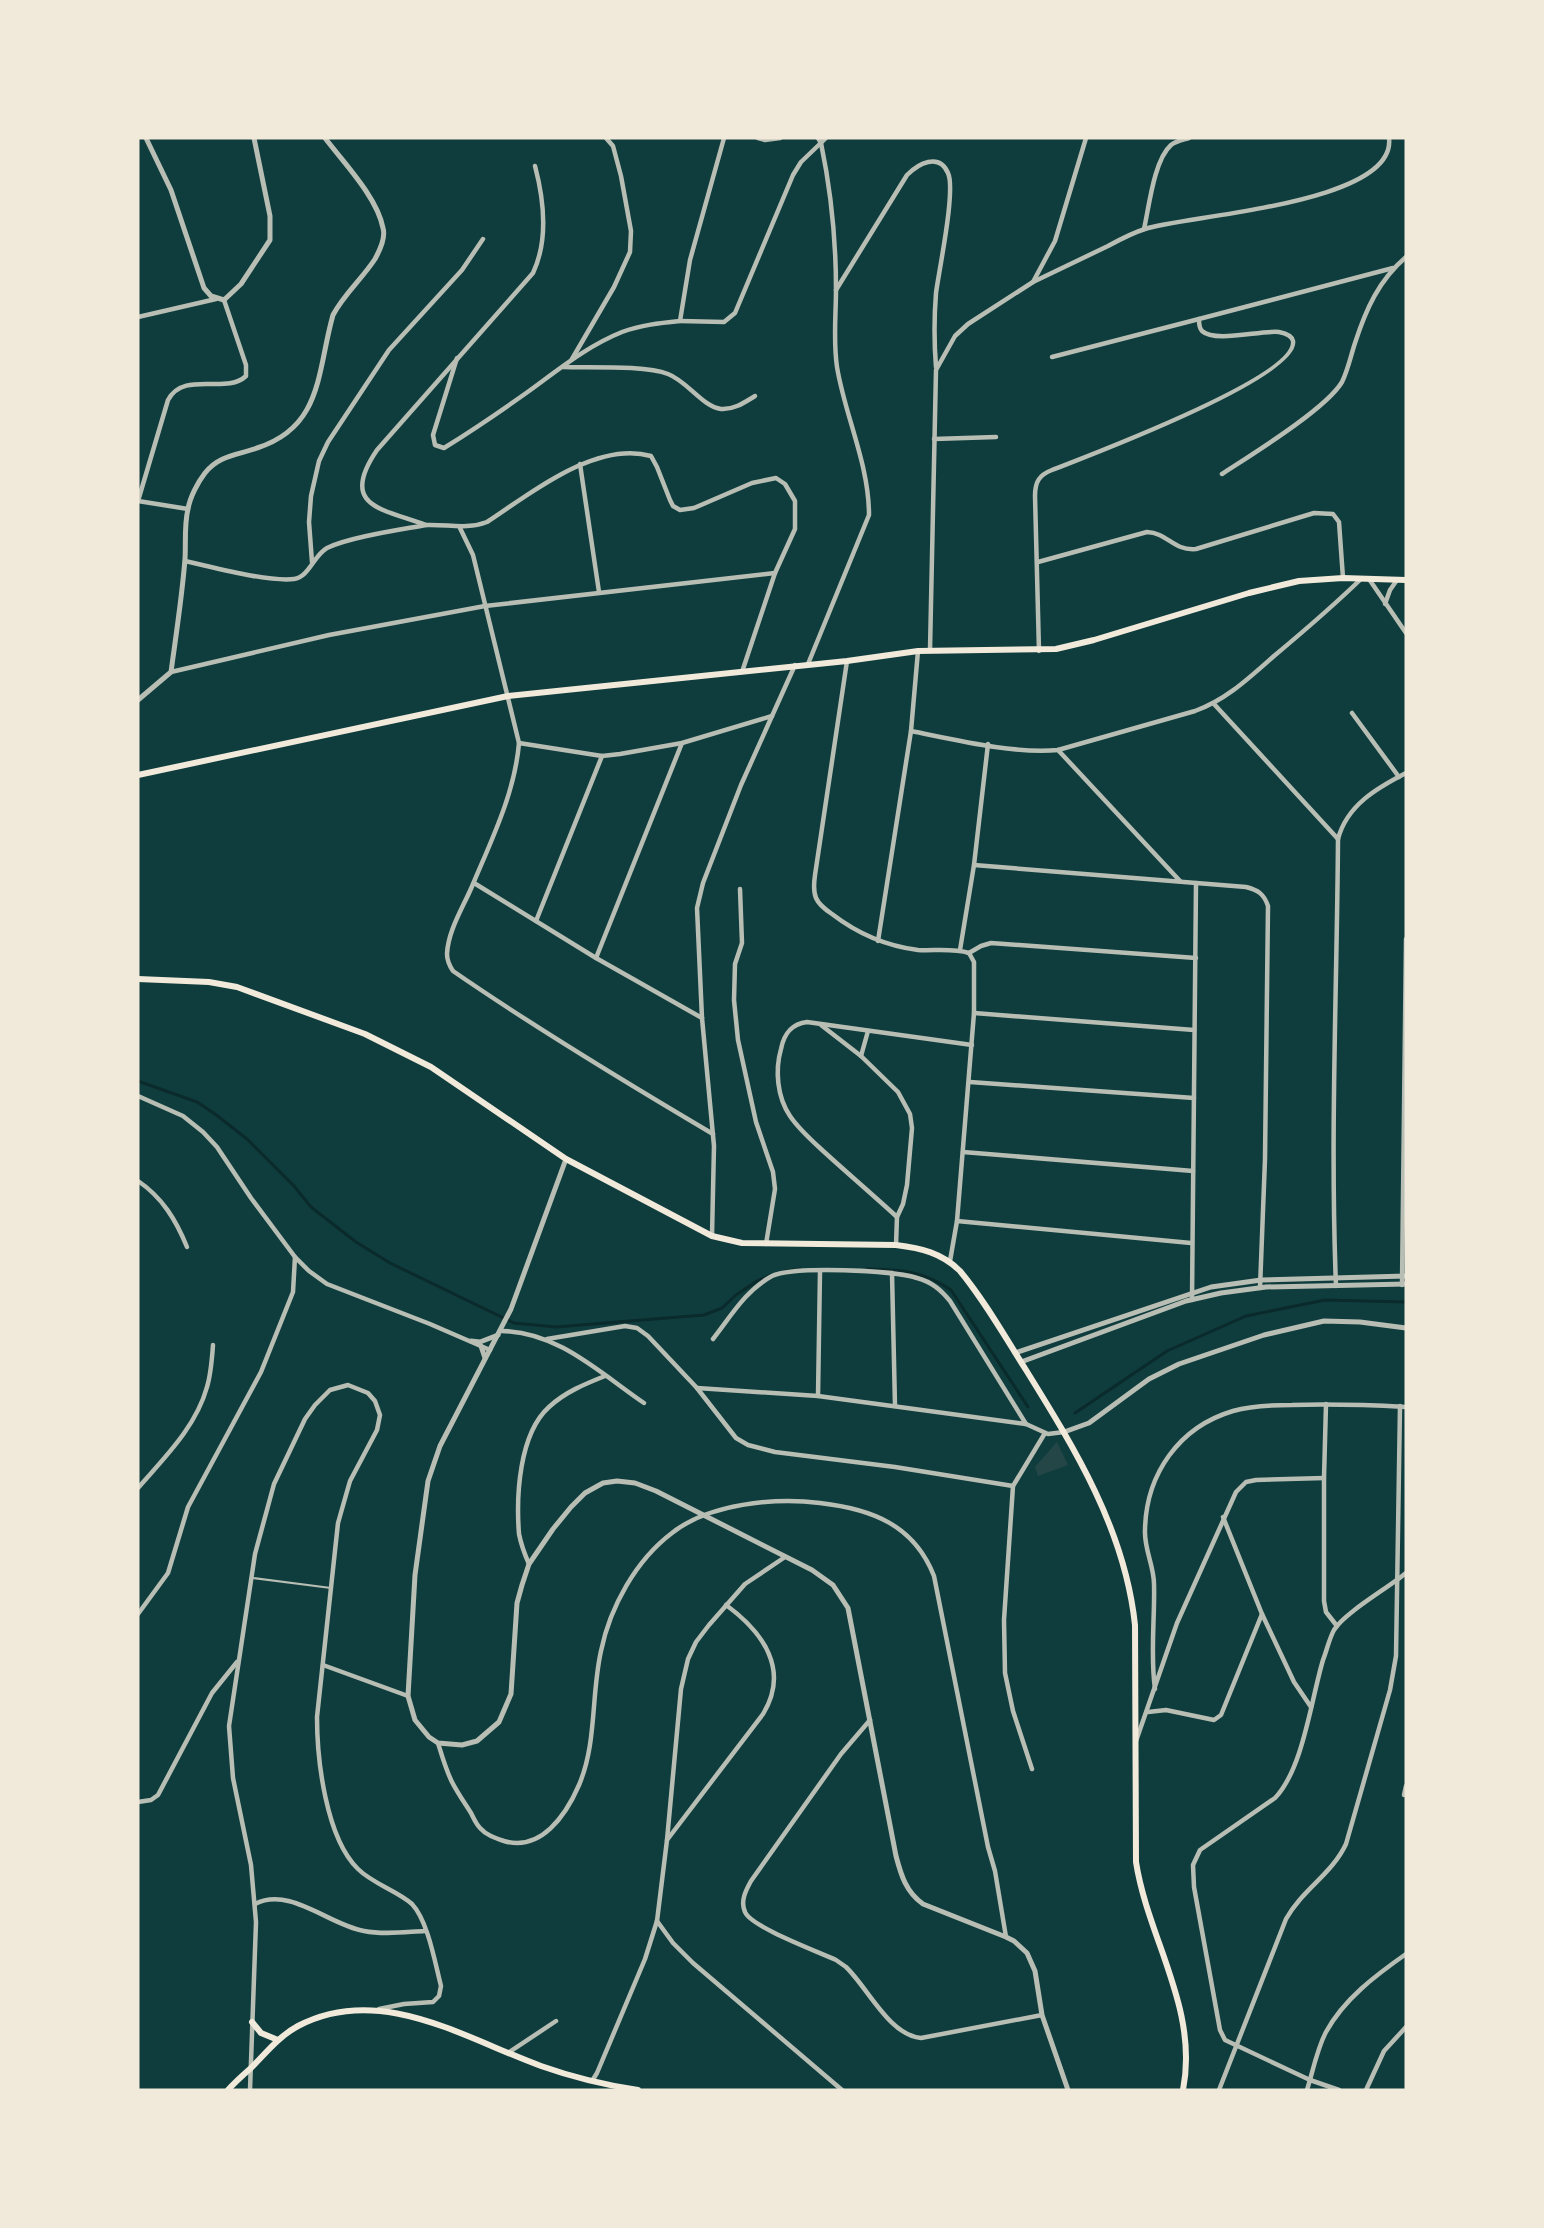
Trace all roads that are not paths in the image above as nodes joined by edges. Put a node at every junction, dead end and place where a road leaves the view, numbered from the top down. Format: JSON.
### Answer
{"nodes":[{"id":1,"x":254,"y":138,"type":"edge"},
{"id":2,"x":326,"y":138,"type":"edge"},
{"id":3,"x":606,"y":138,"type":"edge"},
{"id":4,"x":724,"y":138,"type":"edge"},
{"id":5,"x":758,"y":138,"type":"edge"},
{"id":6,"x":780,"y":138,"type":"edge"},
{"id":7,"x":826,"y":138,"type":"edge"},
{"id":8,"x":1086,"y":138,"type":"edge"},
{"id":9,"x":1189,"y":138,"type":"edge"},
{"id":10,"x":1389,"y":138,"type":"edge"},
{"id":11,"x":147,"y":139,"type":"edge"},
{"id":12,"x":138,"y":140,"type":"edge"},
{"id":13,"x":819,"y":140,"type":"edge"},
{"id":14,"x":535,"y":166,"type":"dead end"},
{"id":15,"x":1144,"y":229,"type":"junction"},
{"id":16,"x":483,"y":239,"type":"dead end"},
{"id":17,"x":1406,"y":257,"type":"edge"},
{"id":18,"x":1393,"y":268,"type":"junction"},
{"id":19,"x":1033,"y":282,"type":"junction"},
{"id":20,"x":836,"y":290,"type":"junction"},
{"id":21,"x":216,"y":299,"type":"junction"},
{"id":22,"x":224,"y":300,"type":"junction"},
{"id":23,"x":138,"y":316,"type":"edge"},
{"id":24,"x":1198,"y":319,"type":"junction"},
{"id":25,"x":680,"y":321,"type":"junction"},
{"id":26,"x":1053,"y":357,"type":"dead end"},
{"id":27,"x":457,"y":358,"type":"junction"},
{"id":28,"x":572,"y":359,"type":"junction"},
{"id":29,"x":562,"y":367,"type":"junction"},
{"id":30,"x":936,"y":370,"type":"junction"},
{"id":31,"x":755,"y":396,"type":"dead end"},
{"id":32,"x":996,"y":437,"type":"dead end"},
{"id":33,"x":934,"y":439,"type":"junction"},
{"id":34,"x":580,"y":464,"type":"junction"},
{"id":35,"x":1222,"y":474,"type":"dead end"},
{"id":36,"x":138,"y":501,"type":"edge"},
{"id":37,"x":188,"y":509,"type":"junction"},
{"id":38,"x":426,"y":525,"type":"junction"},
{"id":39,"x":460,"y":528,"type":"junction"},
{"id":40,"x":184,"y":561,"type":"junction"},
{"id":41,"x":312,"y":562,"type":"junction"},
{"id":42,"x":1038,"y":562,"type":"junction"},
{"id":43,"x":775,"y":573,"type":"junction"},
{"id":44,"x":1343,"y":578,"type":"junction"},
{"id":45,"x":1361,"y":579,"type":"junction"},
{"id":46,"x":1369,"y":579,"type":"junction"},
{"id":47,"x":1396,"y":580,"type":"junction"},
{"id":48,"x":1406,"y":580,"type":"edge"},
{"id":49,"x":599,"y":592,"type":"junction"},
{"id":50,"x":1385,"y":604,"type":"junction"},
{"id":51,"x":485,"y":606,"type":"junction"},
{"id":52,"x":1406,"y":633,"type":"edge"},
{"id":53,"x":930,"y":650,"type":"junction"},
{"id":54,"x":918,"y":651,"type":"junction"},
{"id":55,"x":1039,"y":651,"type":"junction"},
{"id":56,"x":847,"y":661,"type":"junction"},
{"id":57,"x":808,"y":664,"type":"junction"},
{"id":58,"x":795,"y":665,"type":"junction"},
{"id":59,"x":171,"y":672,"type":"junction"},
{"id":60,"x":742,"y":672,"type":"junction"},
{"id":61,"x":508,"y":696,"type":"junction"},
{"id":62,"x":138,"y":700,"type":"edge"},
{"id":63,"x":1214,"y":704,"type":"junction"},
{"id":64,"x":1352,"y":713,"type":"dead end"},
{"id":65,"x":772,"y":716,"type":"junction"},
{"id":66,"x":911,"y":731,"type":"junction"},
{"id":67,"x":519,"y":743,"type":"junction"},
{"id":68,"x":682,"y":743,"type":"junction"},
{"id":69,"x":988,"y":744,"type":"junction"},
{"id":70,"x":1058,"y":750,"type":"junction"},
{"id":71,"x":602,"y":756,"type":"junction"},
{"id":72,"x":1406,"y":773,"type":"edge"},
{"id":73,"x":138,"y":775,"type":"edge"},
{"id":74,"x":1399,"y":777,"type":"junction"},
{"id":75,"x":1338,"y":839,"type":"junction"},
{"id":76,"x":974,"y":865,"type":"junction"},
{"id":77,"x":1180,"y":881,"type":"junction"},
{"id":78,"x":474,"y":883,"type":"junction"},
{"id":79,"x":1196,"y":883,"type":"junction"},
{"id":80,"x":740,"y":889,"type":"dead end"},
{"id":81,"x":536,"y":921,"type":"junction"},
{"id":82,"x":1406,"y":939,"type":"edge"},
{"id":83,"x":878,"y":941,"type":"junction"},
{"id":84,"x":960,"y":950,"type":"junction"},
{"id":85,"x":969,"y":953,"type":"junction"},
{"id":86,"x":596,"y":958,"type":"junction"},
{"id":87,"x":1196,"y":958,"type":"junction"},
{"id":88,"x":138,"y":979,"type":"edge"},
{"id":89,"x":974,"y":1013,"type":"junction"},
{"id":90,"x":702,"y":1018,"type":"junction"},
{"id":91,"x":819,"y":1023,"type":"junction"},
{"id":92,"x":868,"y":1030,"type":"junction"},
{"id":93,"x":1194,"y":1030,"type":"junction"},
{"id":94,"x":972,"y":1045,"type":"junction"},
{"id":95,"x":861,"y":1056,"type":"junction"},
{"id":96,"x":970,"y":1082,"type":"junction"},
{"id":97,"x":138,"y":1095,"type":"edge"},
{"id":98,"x":1194,"y":1098,"type":"junction"},
{"id":99,"x":713,"y":1134,"type":"junction"},
{"id":100,"x":963,"y":1152,"type":"junction"},
{"id":101,"x":566,"y":1159,"type":"junction"},
{"id":102,"x":1192,"y":1171,"type":"junction"},
{"id":103,"x":138,"y":1181,"type":"edge"},
{"id":104,"x":897,"y":1217,"type":"junction"},
{"id":105,"x":957,"y":1221,"type":"junction"},
{"id":106,"x":712,"y":1236,"type":"junction"},
{"id":107,"x":1191,"y":1243,"type":"junction"},
{"id":108,"x":766,"y":1244,"type":"junction"},
{"id":109,"x":896,"y":1245,"type":"junction"},
{"id":110,"x":187,"y":1247,"type":"dead end"},
{"id":111,"x":295,"y":1257,"type":"junction"},
{"id":112,"x":950,"y":1261,"type":"junction"},
{"id":113,"x":820,"y":1271,"type":"junction"},
{"id":114,"x":892,"y":1273,"type":"junction"},
{"id":115,"x":1404,"y":1276,"type":"edge"},
{"id":116,"x":1336,"y":1278,"type":"junction"},
{"id":117,"x":1261,"y":1281,"type":"junction"},
{"id":118,"x":1404,"y":1285,"type":"edge"},
{"id":119,"x":1336,"y":1286,"type":"junction"},
{"id":120,"x":1260,"y":1288,"type":"junction"},
{"id":121,"x":1192,"y":1292,"type":"junction"},
{"id":122,"x":1192,"y":1300,"type":"junction"},
{"id":123,"x":1406,"y":1328,"type":"edge"},
{"id":124,"x":501,"y":1331,"type":"junction"},
{"id":125,"x":547,"y":1339,"type":"junction"},
{"id":126,"x":713,"y":1339,"type":"dead end"},
{"id":127,"x":471,"y":1341,"type":"junction"},
{"id":128,"x":213,"y":1345,"type":"dead end"},
{"id":129,"x":481,"y":1346,"type":"junction"},
{"id":130,"x":490,"y":1350,"type":"junction"},
{"id":131,"x":1015,"y":1353,"type":"junction"},
{"id":132,"x":485,"y":1360,"type":"junction"},
{"id":133,"x":1021,"y":1362,"type":"junction"},
{"id":134,"x":605,"y":1376,"type":"junction"},
{"id":135,"x":697,"y":1388,"type":"junction"},
{"id":136,"x":818,"y":1396,"type":"junction"},
{"id":137,"x":644,"y":1404,"type":"dead end"},
{"id":138,"x":1326,"y":1404,"type":"junction"},
{"id":139,"x":895,"y":1406,"type":"junction"},
{"id":140,"x":1400,"y":1406,"type":"junction"},
{"id":141,"x":1406,"y":1407,"type":"edge"},
{"id":142,"x":1026,"y":1424,"type":"junction"},
{"id":143,"x":1064,"y":1432,"type":"junction"},
{"id":144,"x":1045,"y":1433,"type":"junction"},
{"id":145,"x":1323,"y":1478,"type":"junction"},
{"id":146,"x":1013,"y":1486,"type":"junction"},
{"id":147,"x":138,"y":1488,"type":"edge"},
{"id":148,"x":707,"y":1515,"type":"junction"},
{"id":149,"x":1223,"y":1517,"type":"junction"},
{"id":150,"x":785,"y":1557,"type":"junction"},
{"id":151,"x":529,"y":1564,"type":"junction"},
{"id":152,"x":1406,"y":1573,"type":"edge"},
{"id":153,"x":251,"y":1578,"type":"junction"},
{"id":154,"x":1398,"y":1580,"type":"junction"},
{"id":155,"x":331,"y":1588,"type":"junction"},
{"id":156,"x":726,"y":1605,"type":"junction"},
{"id":157,"x":138,"y":1614,"type":"edge"},
{"id":158,"x":1262,"y":1614,"type":"junction"},
{"id":159,"x":1337,"y":1626,"type":"junction"},
{"id":160,"x":239,"y":1660,"type":"junction"},
{"id":161,"x":323,"y":1665,"type":"junction"},
{"id":162,"x":1155,"y":1689,"type":"junction"},
{"id":163,"x":408,"y":1696,"type":"junction"},
{"id":164,"x":1311,"y":1707,"type":"junction"},
{"id":165,"x":1148,"y":1712,"type":"junction"},
{"id":166,"x":870,"y":1720,"type":"junction"},
{"id":167,"x":438,"y":1743,"type":"junction"},
{"id":168,"x":1135,"y":1744,"type":"junction"},
{"id":169,"x":1032,"y":1769,"type":"dead end"},
{"id":170,"x":1406,"y":1786,"type":"edge"},
{"id":171,"x":1404,"y":1796,"type":"dead end"},
{"id":172,"x":138,"y":1802,"type":"edge"},
{"id":173,"x":667,"y":1840,"type":"junction"},
{"id":174,"x":255,"y":1904,"type":"junction"},
{"id":175,"x":657,"y":1921,"type":"junction"},
{"id":176,"x":425,"y":1930,"type":"junction"},
{"id":177,"x":1006,"y":1937,"type":"junction"},
{"id":178,"x":1406,"y":1954,"type":"edge"},
{"id":179,"x":379,"y":2009,"type":"junction"},
{"id":180,"x":1042,"y":2015,"type":"junction"},
{"id":181,"x":556,"y":2021,"type":"dead end"},
{"id":182,"x":252,"y":2022,"type":"junction"},
{"id":183,"x":1406,"y":2027,"type":"edge"},
{"id":184,"x":278,"y":2040,"type":"junction"},
{"id":185,"x":1235,"y":2046,"type":"junction"},
{"id":186,"x":508,"y":2053,"type":"junction"},
{"id":187,"x":251,"y":2067,"type":"junction"},
{"id":188,"x":1310,"y":2080,"type":"junction"},
{"id":189,"x":592,"y":2081,"type":"junction"},
{"id":190,"x":228,"y":2090,"type":"edge"},
{"id":191,"x":250,"y":2090,"type":"edge"},
{"id":192,"x":638,"y":2090,"type":"edge"},
{"id":193,"x":842,"y":2090,"type":"edge"},
{"id":194,"x":1068,"y":2090,"type":"edge"},
{"id":195,"x":1183,"y":2090,"type":"edge"},
{"id":196,"x":1218,"y":2090,"type":"edge"},
{"id":197,"x":1307,"y":2090,"type":"edge"},
{"id":198,"x":1339,"y":2090,"type":"edge"},
{"id":199,"x":1366,"y":2090,"type":"edge"}],
"edges":[{"from":1,"to":22,"type":"street"},
{"from":2,"to":37,"type":"street"},
{"from":3,"to":28,"type":"street"},
{"from":4,"to":25,"type":"street"},
{"from":5,"to":6,"type":"street"},
{"from":7,"to":13,"type":"street"},
{"from":8,"to":19,"type":"street"},
{"from":9,"to":15,"type":"street"},
{"from":10,"to":15,"type":"street"},
{"from":11,"to":12,"type":"street"},
{"from":11,"to":21,"type":"street"},
{"from":13,"to":20,"type":"street"},
{"from":13,"to":25,"type":"street"},
{"from":14,"to":27,"type":"street"},
{"from":15,"to":19,"type":"street"},
{"from":16,"to":41,"type":"street"},
{"from":17,"to":18,"type":"street"},
{"from":18,"to":24,"type":"street"},
{"from":18,"to":35,"type":"street"},
{"from":19,"to":30,"type":"street"},
{"from":20,"to":30,"type":"street"},
{"from":20,"to":57,"type":"street"},
{"from":21,"to":22,"type":"street"},
{"from":21,"to":23,"type":"street"},
{"from":22,"to":36,"type":"street"},
{"from":24,"to":26,"type":"street"},
{"from":24,"to":42,"type":"street"},
{"from":25,"to":28,"type":"street"},
{"from":27,"to":29,"type":"street"},
{"from":27,"to":38,"type":"street"},
{"from":28,"to":29,"type":"street"},
{"from":29,"to":31,"type":"street"},
{"from":30,"to":33,"type":"street"},
{"from":32,"to":33,"type":"street"},
{"from":33,"to":53,"type":"street"},
{"from":34,"to":39,"type":"street"},
{"from":34,"to":43,"type":"street"},
{"from":34,"to":49,"type":"street"},
{"from":36,"to":37,"type":"street"},
{"from":37,"to":40,"type":"street"},
{"from":38,"to":39,"type":"street"},
{"from":38,"to":41,"type":"street"},
{"from":39,"to":51,"type":"street"},
{"from":40,"to":41,"type":"street"},
{"from":40,"to":59,"type":"street"},
{"from":42,"to":44,"type":"street"},
{"from":42,"to":55,"type":"street"},
{"from":43,"to":49,"type":"street"},
{"from":43,"to":60,"type":"street"},
{"from":44,"to":45,"type":"main road"},
{"from":44,"to":55,"type":"main road"},
{"from":45,"to":46,"type":"main road"},
{"from":45,"to":63,"type":"street"},
{"from":46,"to":47,"type":"main road"},
{"from":46,"to":50,"type":"street"},
{"from":47,"to":48,"type":"main road"},
{"from":47,"to":50,"type":"street"},
{"from":49,"to":51,"type":"street"},
{"from":50,"to":52,"type":"street"},
{"from":51,"to":59,"type":"street"},
{"from":51,"to":61,"type":"street"},
{"from":53,"to":54,"type":"main road"},
{"from":53,"to":55,"type":"main road"},
{"from":54,"to":56,"type":"main road"},
{"from":54,"to":66,"type":"street"},
{"from":56,"to":57,"type":"main road"},
{"from":56,"to":83,"type":"street"},
{"from":57,"to":58,"type":"main road"},
{"from":58,"to":60,"type":"main road"},
{"from":58,"to":65,"type":"street"},
{"from":59,"to":62,"type":"street"},
{"from":60,"to":61,"type":"main road"},
{"from":61,"to":67,"type":"street"},
{"from":61,"to":73,"type":"main road"},
{"from":63,"to":70,"type":"street"},
{"from":63,"to":75,"type":"street"},
{"from":64,"to":74,"type":"street"},
{"from":65,"to":68,"type":"street"},
{"from":65,"to":90,"type":"street"},
{"from":66,"to":69,"type":"street"},
{"from":66,"to":83,"type":"street"},
{"from":67,"to":71,"type":"street"},
{"from":67,"to":78,"type":"street"},
{"from":68,"to":71,"type":"street"},
{"from":68,"to":86,"type":"street"},
{"from":69,"to":70,"type":"street"},
{"from":69,"to":76,"type":"street"},
{"from":70,"to":77,"type":"street"},
{"from":71,"to":81,"type":"street"},
{"from":72,"to":74,"type":"street"},
{"from":74,"to":75,"type":"street"},
{"from":75,"to":116,"type":"street"},
{"from":76,"to":77,"type":"street"},
{"from":76,"to":84,"type":"street"},
{"from":77,"to":79,"type":"street"},
{"from":78,"to":81,"type":"street"},
{"from":78,"to":99,"type":"street"},
{"from":79,"to":87,"type":"street"},
{"from":79,"to":117,"type":"street"},
{"from":80,"to":108,"type":"street"},
{"from":81,"to":86,"type":"street"},
{"from":82,"to":115,"type":"street"},
{"from":83,"to":84,"type":"street"},
{"from":84,"to":85,"type":"street"},
{"from":85,"to":87,"type":"street"},
{"from":85,"to":89,"type":"street"},
{"from":86,"to":90,"type":"street"},
{"from":87,"to":93,"type":"street"},
{"from":88,"to":101,"type":"main road"},
{"from":89,"to":93,"type":"street"},
{"from":89,"to":94,"type":"street"},
{"from":90,"to":99,"type":"street"},
{"from":91,"to":92,"type":"street"},
{"from":91,"to":95,"type":"street"},
{"from":91,"to":104,"type":"street"},
{"from":92,"to":94,"type":"street"},
{"from":92,"to":95,"type":"street"},
{"from":93,"to":98,"type":"street"},
{"from":94,"to":96,"type":"street"},
{"from":95,"to":104,"type":"street"},
{"from":96,"to":98,"type":"street"},
{"from":96,"to":100,"type":"street"},
{"from":97,"to":111,"type":"street"},
{"from":98,"to":102,"type":"street"},
{"from":99,"to":106,"type":"street"},
{"from":100,"to":102,"type":"street"},
{"from":100,"to":105,"type":"street"},
{"from":101,"to":106,"type":"main road"},
{"from":101,"to":124,"type":"street"},
{"from":102,"to":107,"type":"street"},
{"from":103,"to":110,"type":"street"},
{"from":104,"to":109,"type":"street"},
{"from":105,"to":107,"type":"street"},
{"from":105,"to":112,"type":"street"},
{"from":106,"to":108,"type":"main road"},
{"from":107,"to":121,"type":"street"},
{"from":108,"to":109,"type":"main road"},
{"from":109,"to":112,"type":"main road"},
{"from":111,"to":127,"type":"street"},
{"from":111,"to":157,"type":"street"},
{"from":112,"to":131,"type":"main road"},
{"from":113,"to":114,"type":"street"},
{"from":113,"to":126,"type":"street"},
{"from":113,"to":136,"type":"street"},
{"from":114,"to":139,"type":"street"},
{"from":114,"to":142,"type":"street"},
{"from":115,"to":116,"type":"street"},
{"from":115,"to":118,"type":"street"},
{"from":116,"to":117,"type":"street"},
{"from":116,"to":119,"type":"street"},
{"from":117,"to":120,"type":"street"},
{"from":117,"to":121,"type":"street"},
{"from":118,"to":119,"type":"street"},
{"from":119,"to":120,"type":"street"},
{"from":120,"to":122,"type":"street"},
{"from":121,"to":122,"type":"street"},
{"from":121,"to":131,"type":"street"},
{"from":122,"to":133,"type":"street"},
{"from":123,"to":143,"type":"street"},
{"from":124,"to":125,"type":"street"},
{"from":124,"to":127,"type":"street"},
{"from":124,"to":130,"type":"street"},
{"from":125,"to":134,"type":"street"},
{"from":125,"to":135,"type":"street"},
{"from":127,"to":129,"type":"street"},
{"from":128,"to":147,"type":"street"},
{"from":129,"to":130,"type":"street"},
{"from":129,"to":132,"type":"street"},
{"from":130,"to":132,"type":"street"},
{"from":131,"to":133,"type":"main road"},
{"from":132,"to":163,"type":"street"},
{"from":133,"to":143,"type":"main road"},
{"from":134,"to":137,"type":"street"},
{"from":134,"to":151,"type":"street"},
{"from":135,"to":136,"type":"street"},
{"from":135,"to":146,"type":"street"},
{"from":136,"to":139,"type":"street"},
{"from":138,"to":140,"type":"street"},
{"from":138,"to":145,"type":"street"},
{"from":138,"to":162,"type":"street"},
{"from":139,"to":142,"type":"street"},
{"from":140,"to":141,"type":"street"},
{"from":140,"to":154,"type":"street"},
{"from":142,"to":144,"type":"street"},
{"from":143,"to":144,"type":"street"},
{"from":143,"to":168,"type":"main road"},
{"from":144,"to":146,"type":"street"},
{"from":145,"to":149,"type":"street"},
{"from":145,"to":159,"type":"street"},
{"from":146,"to":169,"type":"street"},
{"from":148,"to":150,"type":"street"},
{"from":148,"to":151,"type":"street"},
{"from":148,"to":167,"type":"street"},
{"from":148,"to":177,"type":"street"},
{"from":149,"to":158,"type":"street"},
{"from":149,"to":162,"type":"street"},
{"from":150,"to":156,"type":"street"},
{"from":150,"to":166,"type":"street"},
{"from":151,"to":167,"type":"street"},
{"from":152,"to":154,"type":"street"},
{"from":153,"to":155,"type":"lane"},
{"from":153,"to":155,"type":"street"},
{"from":153,"to":160,"type":"street"},
{"from":154,"to":159,"type":"street"},
{"from":154,"to":185,"type":"street"},
{"from":155,"to":161,"type":"street"},
{"from":156,"to":173,"type":"street"},
{"from":156,"to":173,"type":"street"},
{"from":158,"to":164,"type":"street"},
{"from":158,"to":165,"type":"street"},
{"from":159,"to":164,"type":"street"},
{"from":160,"to":172,"type":"street"},
{"from":160,"to":174,"type":"street"},
{"from":161,"to":163,"type":"street"},
{"from":161,"to":176,"type":"street"},
{"from":162,"to":165,"type":"street"},
{"from":163,"to":167,"type":"street"},
{"from":164,"to":185,"type":"street"},
{"from":165,"to":168,"type":"street"},
{"from":166,"to":177,"type":"street"},
{"from":166,"to":180,"type":"street"},
{"from":168,"to":195,"type":"main road"},
{"from":170,"to":171,"type":"street"},
{"from":173,"to":175,"type":"street"},
{"from":174,"to":176,"type":"street"},
{"from":174,"to":182,"type":"street"},
{"from":175,"to":189,"type":"street"},
{"from":175,"to":193,"type":"street"},
{"from":176,"to":179,"type":"street"},
{"from":177,"to":180,"type":"street"},
{"from":178,"to":188,"type":"street"},
{"from":179,"to":184,"type":"main road"},
{"from":179,"to":186,"type":"main road"},
{"from":180,"to":194,"type":"street"},
{"from":181,"to":186,"type":"street"},
{"from":182,"to":184,"type":"main road"},
{"from":182,"to":187,"type":"street"},
{"from":183,"to":199,"type":"street"},
{"from":184,"to":187,"type":"main road"},
{"from":185,"to":188,"type":"street"},
{"from":185,"to":196,"type":"street"},
{"from":186,"to":189,"type":"main road"},
{"from":187,"to":190,"type":"main road"},
{"from":187,"to":191,"type":"street"},
{"from":188,"to":197,"type":"street"},
{"from":188,"to":198,"type":"street"},
{"from":189,"to":192,"type":"main road"}]}
